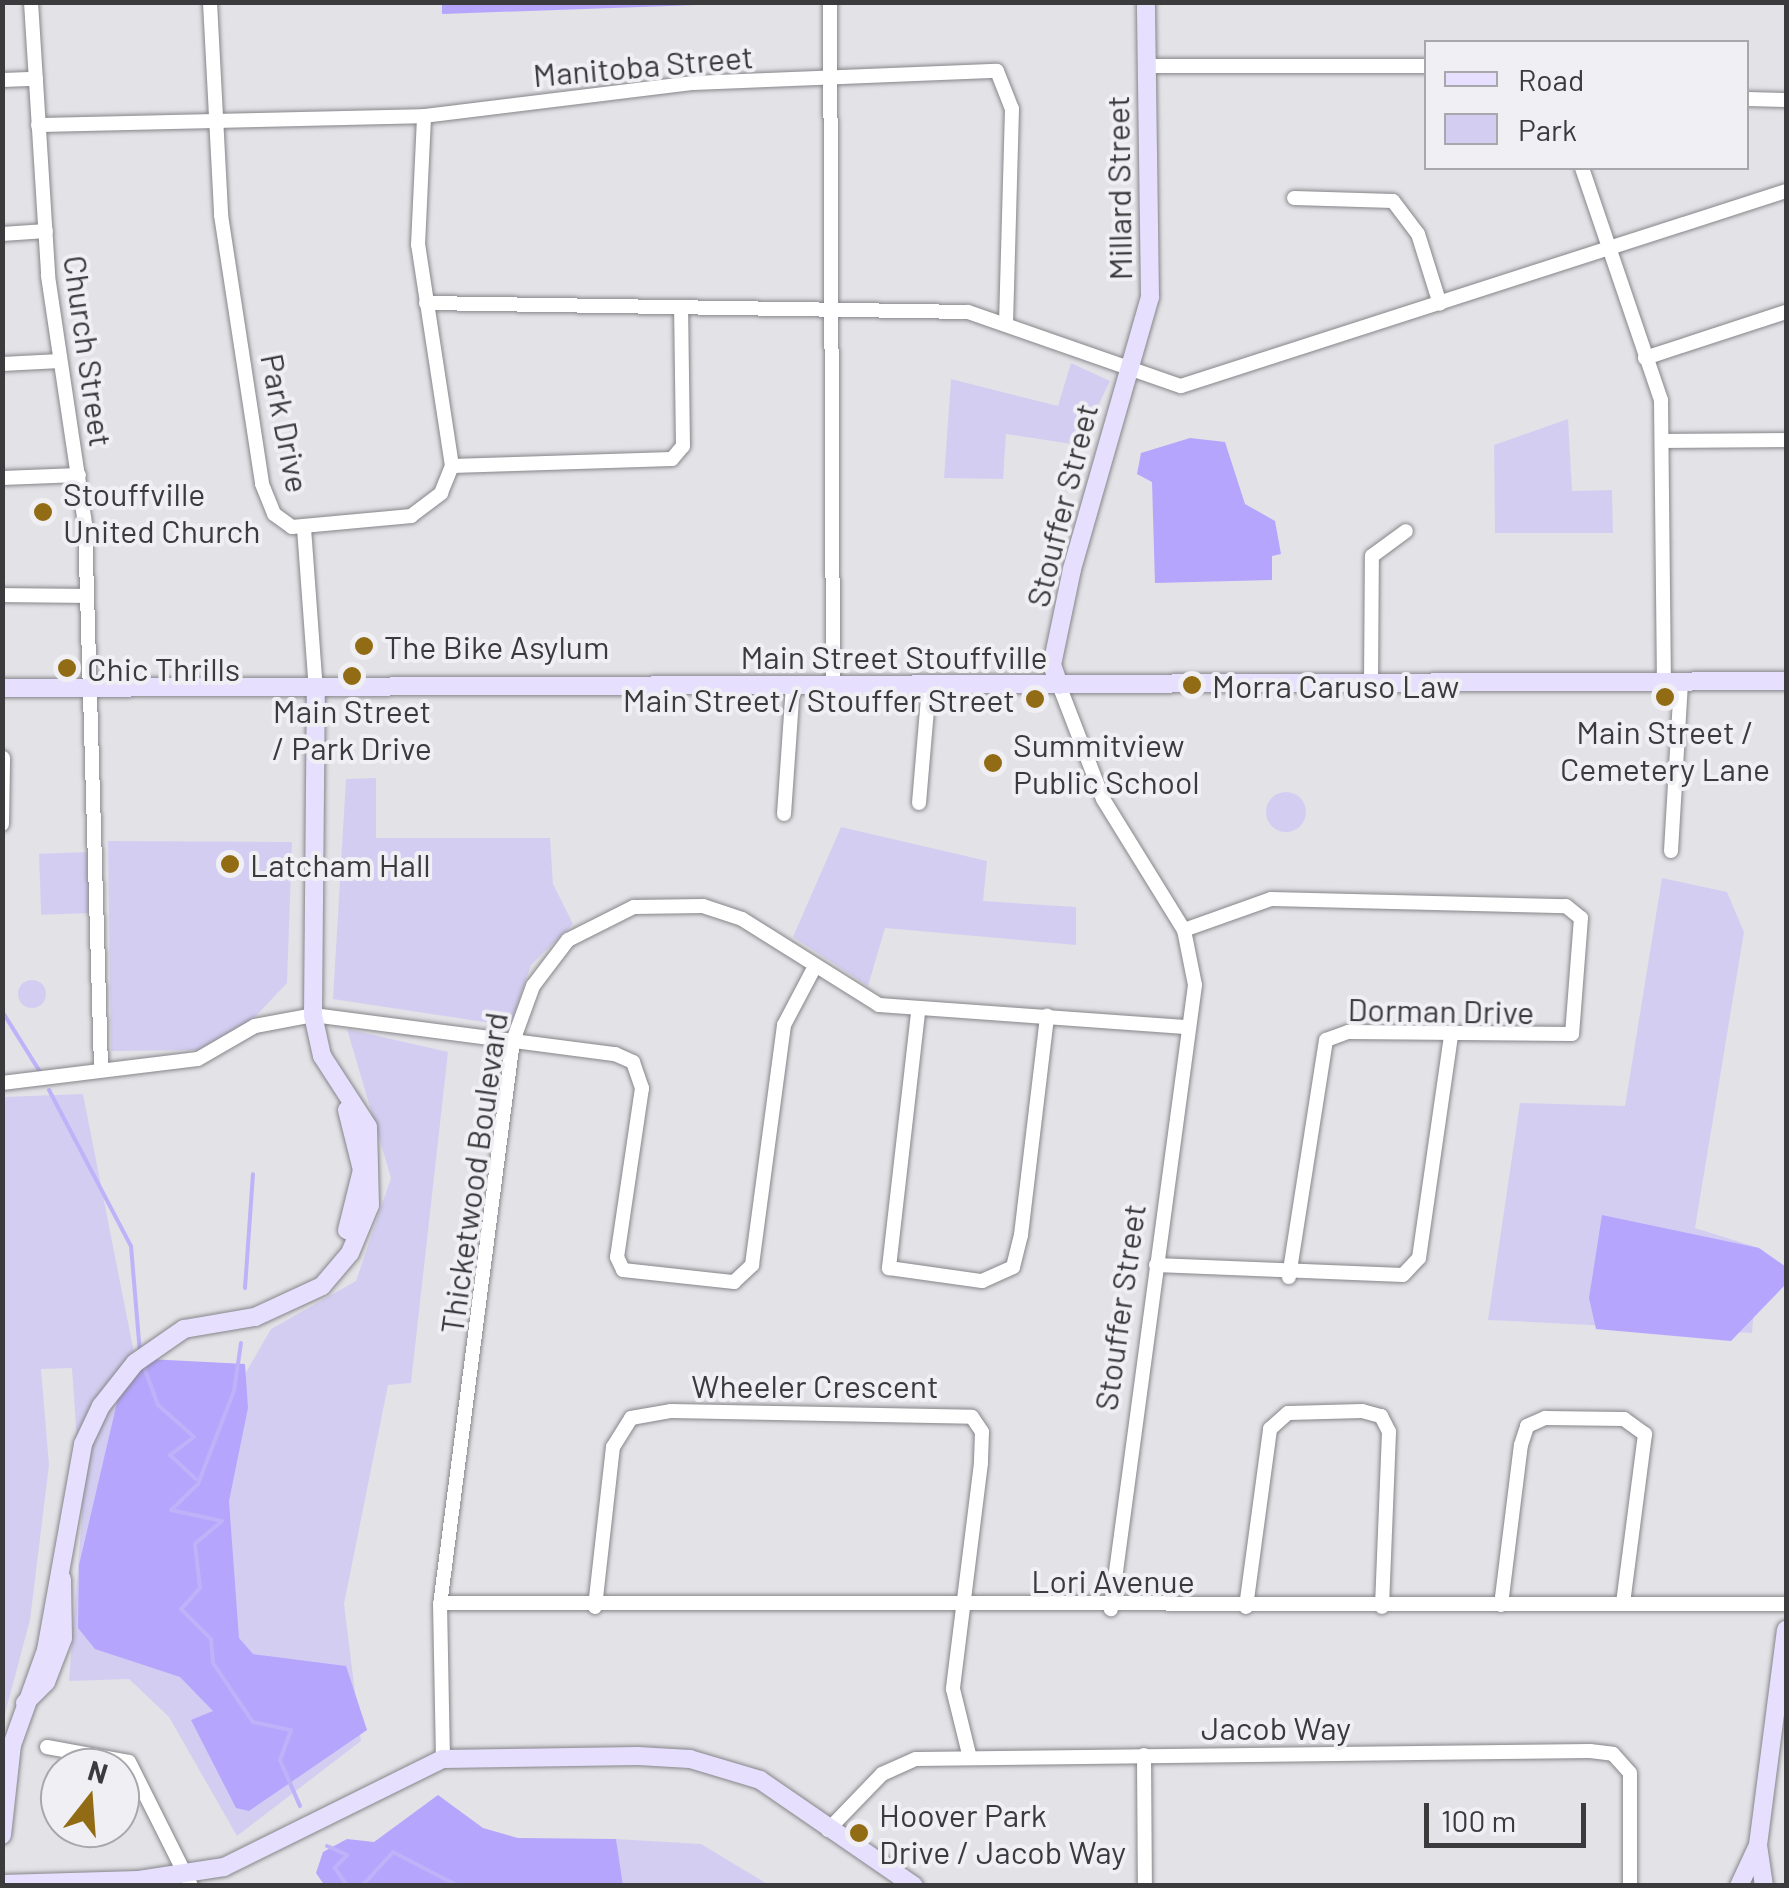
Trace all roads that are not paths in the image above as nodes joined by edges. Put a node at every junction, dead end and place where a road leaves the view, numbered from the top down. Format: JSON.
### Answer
{"nodes":[{"id":1,"x":30,"y":2,"type":"edge"},
{"id":2,"x":210,"y":2,"type":"edge"},
{"id":3,"x":830,"y":2,"type":"edge"},
{"id":4,"x":1146,"y":2,"type":"edge"},
{"id":5,"x":1147,"y":66,"type":"junction"},
{"id":6,"x":1424,"y":66,"type":"edge"},
{"id":7,"x":2,"y":80,"type":"edge"},
{"id":8,"x":36,"y":80,"type":"junction"},
{"id":9,"x":830,"y":80,"type":"junction"},
{"id":10,"x":1749,"y":99,"type":"edge"},
{"id":11,"x":1786,"y":100,"type":"edge"},
{"id":12,"x":424,"y":116,"type":"junction"},
{"id":13,"x":38,"y":125,"type":"junction"},
{"id":14,"x":216,"y":127,"type":"junction"},
{"id":15,"x":1583,"y":170,"type":"edge"},
{"id":16,"x":1786,"y":191,"type":"edge"},
{"id":17,"x":1294,"y":198,"type":"dead end"},
{"id":18,"x":46,"y":231,"type":"junction"},
{"id":19,"x":2,"y":234,"type":"edge"},
{"id":20,"x":1610,"y":249,"type":"junction"},
{"id":21,"x":426,"y":303,"type":"junction"},
{"id":22,"x":1440,"y":304,"type":"junction"},
{"id":23,"x":681,"y":306,"type":"junction"},
{"id":24,"x":832,"y":309,"type":"junction"},
{"id":25,"x":1786,"y":312,"type":"edge"},
{"id":26,"x":1006,"y":322,"type":"junction"},
{"id":27,"x":1645,"y":358,"type":"junction"},
{"id":28,"x":60,"y":361,"type":"junction"},
{"id":29,"x":2,"y":364,"type":"edge"},
{"id":30,"x":1127,"y":370,"type":"junction"},
{"id":31,"x":1786,"y":440,"type":"edge"},
{"id":32,"x":1666,"y":441,"type":"junction"},
{"id":33,"x":452,"y":466,"type":"junction"},
{"id":34,"x":79,"y":475,"type":"junction"},
{"id":35,"x":2,"y":478,"type":"edge"},
{"id":36,"x":304,"y":528,"type":"junction"},
{"id":37,"x":1406,"y":531,"type":"dead end"},
{"id":38,"x":2,"y":595,"type":"edge"},
{"id":39,"x":86,"y":596,"type":"junction"},
{"id":40,"x":1786,"y":681,"type":"edge"},
{"id":41,"x":1672,"y":683,"type":"junction"},
{"id":42,"x":1059,"y":684,"type":"junction"},
{"id":43,"x":1371,"y":684,"type":"junction"},
{"id":44,"x":793,"y":686,"type":"junction"},
{"id":45,"x":833,"y":686,"type":"junction"},
{"id":46,"x":929,"y":686,"type":"junction"},
{"id":47,"x":2,"y":688,"type":"edge"},
{"id":48,"x":88,"y":689,"type":"junction"},
{"id":49,"x":316,"y":690,"type":"junction"},
{"id":50,"x":3,"y":758,"type":"edge"},
{"id":51,"x":920,"y":803,"type":"dead end"},
{"id":52,"x":784,"y":814,"type":"dead end"},
{"id":53,"x":2,"y":824,"type":"edge"},
{"id":54,"x":1671,"y":851,"type":"dead end"},
{"id":55,"x":1184,"y":930,"type":"junction"},
{"id":56,"x":814,"y":968,"type":"junction"},
{"id":57,"x":918,"y":1012,"type":"junction"},
{"id":58,"x":314,"y":1015,"type":"junction"},
{"id":59,"x":1047,"y":1016,"type":"junction"},
{"id":60,"x":1188,"y":1028,"type":"junction"},
{"id":61,"x":1451,"y":1037,"type":"junction"},
{"id":62,"x":513,"y":1041,"type":"junction"},
{"id":63,"x":101,"y":1066,"type":"junction"},
{"id":64,"x":2,"y":1083,"type":"edge"},
{"id":65,"x":1156,"y":1264,"type":"junction"},
{"id":66,"x":1289,"y":1278,"type":"junction"},
{"id":67,"x":440,"y":1603,"type":"junction"},
{"id":68,"x":962,"y":1604,"type":"junction"},
{"id":69,"x":1623,"y":1604,"type":"junction"},
{"id":70,"x":1786,"y":1604,"type":"edge"},
{"id":71,"x":1501,"y":1605,"type":"junction"},
{"id":72,"x":595,"y":1607,"type":"junction"},
{"id":73,"x":1246,"y":1607,"type":"junction"},
{"id":74,"x":1382,"y":1607,"type":"junction"},
{"id":75,"x":1111,"y":1609,"type":"junction"},
{"id":76,"x":1786,"y":1630,"type":"edge"},
{"id":77,"x":47,"y":1747,"type":"dead end"},
{"id":78,"x":969,"y":1754,"type":"junction"},
{"id":79,"x":1144,"y":1755,"type":"junction"},
{"id":80,"x":443,"y":1759,"type":"junction"},
{"id":81,"x":828,"y":1830,"type":"junction"},
{"id":82,"x":2,"y":1835,"type":"edge"},
{"id":83,"x":1758,"y":1845,"type":"junction"},
{"id":84,"x":189,"y":1881,"type":"edge"},
{"id":85,"x":2,"y":1884,"type":"edge"},
{"id":86,"x":914,"y":1886,"type":"edge"},
{"id":87,"x":1145,"y":1886,"type":"edge"},
{"id":88,"x":1630,"y":1886,"type":"edge"},
{"id":89,"x":1741,"y":1886,"type":"edge"},
{"id":90,"x":1752,"y":1886,"type":"edge"},
{"id":91,"x":1764,"y":1886,"type":"edge"}],
"edges":[{"from":1,"to":8,"type":"street","name":"Church Street"},
{"from":2,"to":14,"type":"street","name":"Park Drive"},
{"from":3,"to":9,"type":"street"},
{"from":4,"to":5,"type":"street","name":"Millard Street"},
{"from":5,"to":6,"type":"street"},
{"from":5,"to":30,"type":"street","name":"Millard Street"},
{"from":7,"to":8,"type":"street"},
{"from":8,"to":13,"type":"street","name":"Church Street"},
{"from":9,"to":12,"type":"street","name":"Manitoba Street"},
{"from":9,"to":24,"type":"street"},
{"from":9,"to":26,"type":"street","name":"Manitoba Street"},
{"from":10,"to":11,"type":"street"},
{"from":12,"to":14,"type":"street","name":"Manitoba Street"},
{"from":12,"to":21,"type":"street"},
{"from":13,"to":14,"type":"street","name":"Manitoba Street"},
{"from":13,"to":18,"type":"street","name":"Church Street"},
{"from":14,"to":36,"type":"street","name":"Park Drive"},
{"from":15,"to":20,"type":"street"},
{"from":16,"to":20,"type":"street","name":"Stouffer Street"},
{"from":17,"to":22,"type":"street"},
{"from":18,"to":19,"type":"street"},
{"from":18,"to":28,"type":"street","name":"Church Street"},
{"from":20,"to":22,"type":"street","name":"Stouffer Street"},
{"from":20,"to":27,"type":"street"},
{"from":21,"to":23,"type":"street"},
{"from":21,"to":33,"type":"street"},
{"from":22,"to":30,"type":"street","name":"Stouffer Street"},
{"from":23,"to":24,"type":"street"},
{"from":23,"to":33,"type":"street"},
{"from":24,"to":26,"type":"street"},
{"from":24,"to":45,"type":"street"},
{"from":25,"to":27,"type":"street"},
{"from":26,"to":30,"type":"street"},
{"from":27,"to":32,"type":"street"},
{"from":28,"to":29,"type":"street"},
{"from":28,"to":34,"type":"street","name":"Church Street"},
{"from":30,"to":42,"type":"street","name":"Stouffer Street"},
{"from":31,"to":32,"type":"street"},
{"from":32,"to":41,"type":"street"},
{"from":33,"to":36,"type":"street"},
{"from":34,"to":35,"type":"street"},
{"from":34,"to":39,"type":"street","name":"Church Street"},
{"from":36,"to":49,"type":"street","name":"Park Drive"},
{"from":37,"to":43,"type":"street"},
{"from":38,"to":39,"type":"street"},
{"from":39,"to":48,"type":"street","name":"Church Street"},
{"from":40,"to":41,"type":"street","name":"Main Street Stouffville"},
{"from":41,"to":43,"type":"street","name":"Main Street Stouffville"},
{"from":41,"to":54,"type":"street"},
{"from":42,"to":43,"type":"street","name":"Main Street Stouffville"},
{"from":42,"to":46,"type":"street","name":"Main Street Stouffville"},
{"from":42,"to":55,"type":"street","name":"Stouffer Street"},
{"from":44,"to":45,"type":"street","name":"Main Street Stouffville"},
{"from":44,"to":49,"type":"street","name":"Main Street Stouffville"},
{"from":44,"to":52,"type":"street"},
{"from":45,"to":46,"type":"street","name":"Main Street Stouffville"},
{"from":46,"to":51,"type":"street"},
{"from":47,"to":48,"type":"street","name":"Main Street Stouffville"},
{"from":48,"to":49,"type":"street","name":"Main Street Stouffville"},
{"from":48,"to":63,"type":"street","name":"Church Street"},
{"from":49,"to":58,"type":"street","name":"Park Drive"},
{"from":50,"to":53,"type":"street"},
{"from":55,"to":60,"type":"street","name":"Stouffer Street"},
{"from":55,"to":61,"type":"street","name":"Dorman Drive"},
{"from":56,"to":57,"type":"street","name":"Thicketwood Boulevard"},
{"from":56,"to":62,"type":"street","name":"Thicketwood Boulevard"},
{"from":56,"to":62,"type":"street"},
{"from":57,"to":59,"type":"street","name":"Thicketwood Boulevard"},
{"from":57,"to":59,"type":"street"},
{"from":58,"to":62,"type":"street"},
{"from":58,"to":63,"type":"street"},
{"from":58,"to":82,"type":"street","name":"Park Drive"},
{"from":59,"to":60,"type":"street","name":"Thicketwood Boulevard"},
{"from":60,"to":65,"type":"street","name":"Stouffer Street"},
{"from":61,"to":66,"type":"street"},
{"from":61,"to":66,"type":"street","name":"Dorman Drive"},
{"from":62,"to":67,"type":"street","name":"Thicketwood Boulevard"},
{"from":63,"to":64,"type":"street"},
{"from":65,"to":66,"type":"street"},
{"from":65,"to":75,"type":"street","name":"Stouffer Street"},
{"from":67,"to":72,"type":"street","name":"Lori Avenue"},
{"from":67,"to":80,"type":"street","name":"Thicketwood Boulevard"},
{"from":68,"to":72,"type":"street","name":"Lori Avenue"},
{"from":68,"to":72,"type":"street","name":"Wheeler Crescent"},
{"from":68,"to":75,"type":"street","name":"Lori Avenue"},
{"from":68,"to":78,"type":"street","name":"Wheeler Crescent"},
{"from":69,"to":70,"type":"street","name":"Lori Avenue"},
{"from":69,"to":71,"type":"street","name":"Lori Avenue"},
{"from":69,"to":71,"type":"street"},
{"from":71,"to":74,"type":"street","name":"Lori Avenue"},
{"from":73,"to":74,"type":"street","name":"Lori Avenue"},
{"from":73,"to":74,"type":"street"},
{"from":73,"to":75,"type":"street","name":"Lori Avenue"},
{"from":76,"to":83,"type":"street"},
{"from":77,"to":84,"type":"street"},
{"from":78,"to":79,"type":"street","name":"Jacob Way"},
{"from":78,"to":81,"type":"street","name":"Jacob Way"},
{"from":79,"to":87,"type":"street"},
{"from":79,"to":88,"type":"street","name":"Jacob Way"},
{"from":80,"to":81,"type":"street"},
{"from":80,"to":84,"type":"street"},
{"from":81,"to":86,"type":"street"},
{"from":83,"to":89,"type":"street"},
{"from":83,"to":91,"type":"street"},
{"from":84,"to":85,"type":"street"},
{"from":89,"to":90,"type":"street"}]}
